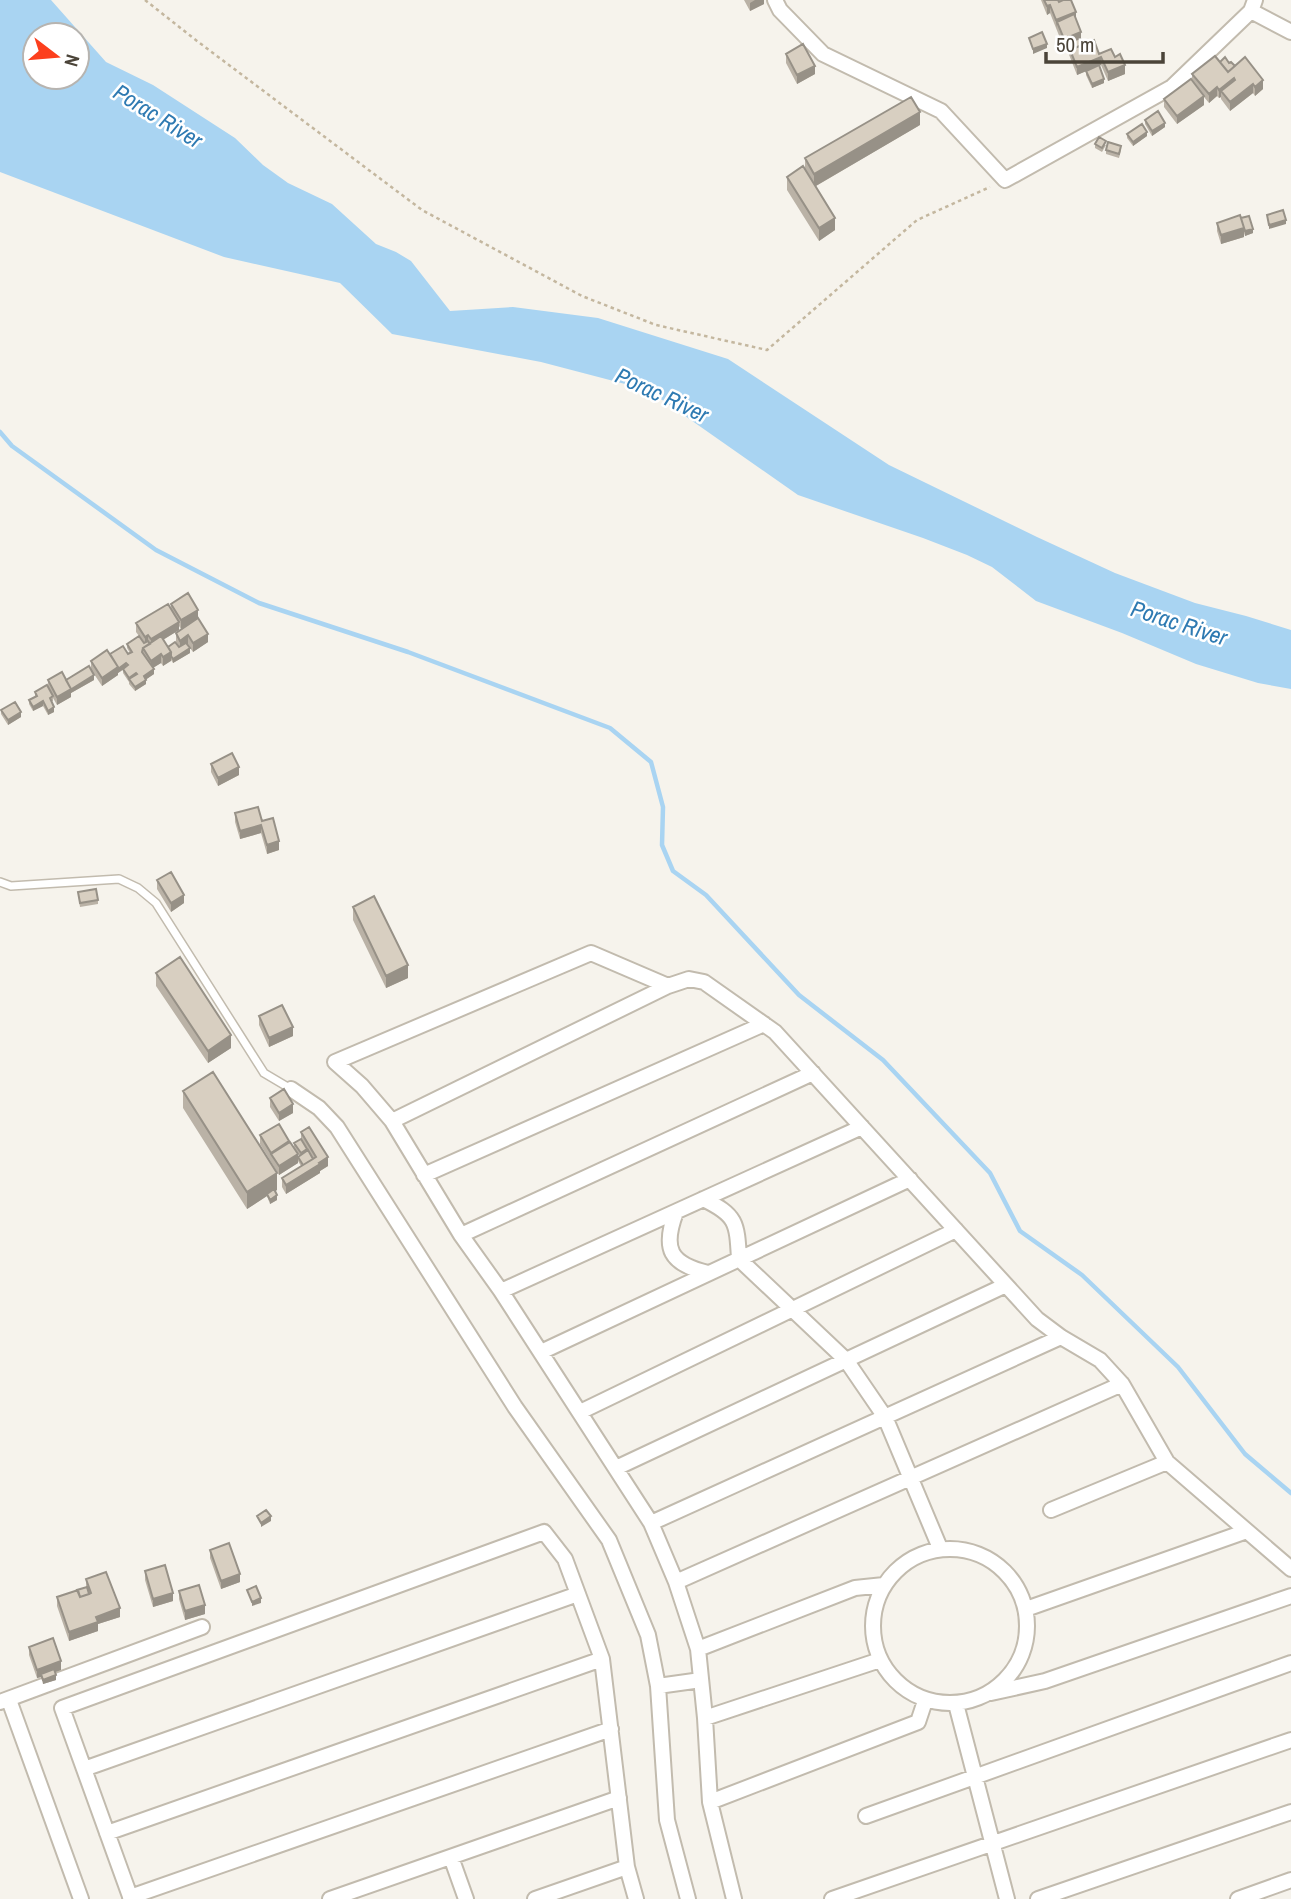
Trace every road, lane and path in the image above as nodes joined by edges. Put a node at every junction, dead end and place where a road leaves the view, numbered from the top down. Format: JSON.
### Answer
{"nodes":[{"id":1,"x":145,"y":0,"type":"edge"},
{"id":2,"x":775,"y":0,"type":"edge"},
{"id":3,"x":1253,"y":5,"type":"edge"},
{"id":4,"x":1291,"y":32,"type":"edge"},
{"id":5,"x":1005,"y":180,"type":"junction"},
{"id":6,"x":0,"y":882,"type":"edge"},
{"id":7,"x":668,"y":986,"type":"junction"},
{"id":8,"x":764,"y":1024,"type":"junction"},
{"id":9,"x":813,"y":1073,"type":"junction"},
{"id":10,"x":291,"y":1088,"type":"joint"},
{"id":11,"x":392,"y":1121,"type":"junction"},
{"id":12,"x":862,"y":1127,"type":"junction"},
{"id":13,"x":425,"y":1175,"type":"junction"},
{"id":14,"x":910,"y":1179,"type":"junction"},
{"id":15,"x":703,"y":1199,"type":"junction"},
{"id":16,"x":676,"y":1212,"type":"junction"},
{"id":17,"x":956,"y":1230,"type":"junction"},
{"id":18,"x":461,"y":1235,"type":"junction"},
{"id":19,"x":739,"y":1259,"type":"junction"},
{"id":20,"x":708,"y":1273,"type":"junction"},
{"id":21,"x":1006,"y":1285,"type":"junction"},
{"id":22,"x":501,"y":1291,"type":"junction"},
{"id":23,"x":792,"y":1309,"type":"junction"},
{"id":24,"x":1061,"y":1337,"type":"junction"},
{"id":25,"x":541,"y":1352,"type":"junction"},
{"id":26,"x":846,"y":1360,"type":"junction"},
{"id":27,"x":1122,"y":1384,"type":"junction"},
{"id":28,"x":580,"y":1412,"type":"junction"},
{"id":29,"x":885,"y":1417,"type":"junction"},
{"id":30,"x":1167,"y":1462,"type":"junction"},
{"id":31,"x":616,"y":1468,"type":"junction"},
{"id":32,"x":910,"y":1478,"type":"junction"},
{"id":33,"x":1051,"y":1510,"type":"dead end"},
{"id":34,"x":651,"y":1523,"type":"junction"},
{"id":35,"x":1247,"y":1531,"type":"junction"},
{"id":36,"x":940,"y":1548,"type":"junction"},
{"id":37,"x":1291,"y":1569,"type":"edge"},
{"id":38,"x":676,"y":1581,"type":"junction"},
{"id":39,"x":884,"y":1585,"type":"junction"},
{"id":40,"x":578,"y":1594,"type":"junction"},
{"id":41,"x":1291,"y":1596,"type":"edge"},
{"id":42,"x":1026,"y":1609,"type":"junction"},
{"id":43,"x":202,"y":1627,"type":"dead end"},
{"id":44,"x":698,"y":1649,"type":"junction"},
{"id":45,"x":602,"y":1659,"type":"junction"},
{"id":46,"x":880,"y":1660,"type":"junction"},
{"id":47,"x":1291,"y":1663,"type":"edge"},
{"id":48,"x":701,"y":1680,"type":"junction"},
{"id":49,"x":658,"y":1686,"type":"junction"},
{"id":50,"x":990,"y":1693,"type":"junction"},
{"id":51,"x":4,"y":1701,"type":"edge"},
{"id":52,"x":925,"y":1701,"type":"junction"},
{"id":53,"x":956,"y":1704,"type":"junction"},
{"id":54,"x":705,"y":1718,"type":"junction"},
{"id":55,"x":611,"y":1729,"type":"junction"},
{"id":56,"x":1291,"y":1740,"type":"edge"},
{"id":57,"x":83,"y":1769,"type":"junction"},
{"id":58,"x":975,"y":1777,"type":"junction"},
{"id":59,"x":619,"y":1798,"type":"junction"},
{"id":60,"x":710,"y":1802,"type":"junction"},
{"id":61,"x":1291,"y":1812,"type":"edge"},
{"id":62,"x":866,"y":1816,"type":"dead end"},
{"id":63,"x":107,"y":1833,"type":"junction"},
{"id":64,"x":992,"y":1844,"type":"junction"},
{"id":65,"x":451,"y":1857,"type":"junction"},
{"id":66,"x":627,"y":1867,"type":"junction"},
{"id":67,"x":1291,"y":1880,"type":"edge"},
{"id":68,"x":350,"y":1896,"type":"edge"},
{"id":69,"x":130,"y":1898,"type":"edge"},
{"id":70,"x":81,"y":1899,"type":"edge"},
{"id":71,"x":330,"y":1899,"type":"edge"},
{"id":72,"x":466,"y":1899,"type":"edge"},
{"id":73,"x":535,"y":1899,"type":"edge"},
{"id":74,"x":636,"y":1899,"type":"edge"},
{"id":75,"x":688,"y":1899,"type":"edge"},
{"id":76,"x":734,"y":1899,"type":"edge"},
{"id":77,"x":832,"y":1899,"type":"edge"},
{"id":78,"x":1007,"y":1899,"type":"edge"},
{"id":79,"x":1038,"y":1899,"type":"edge"},
{"id":80,"x":1238,"y":1899,"type":"edge"}],
"edges":[{"from":1,"to":5,"type":"path"},
{"from":2,"to":5,"type":"street"},
{"from":3,"to":4,"type":"street"},
{"from":3,"to":5,"type":"street"},
{"from":6,"to":10,"type":"lane"},
{"from":7,"to":8,"type":"street"},
{"from":7,"to":11,"type":"street"},
{"from":7,"to":11,"type":"street"},
{"from":8,"to":9,"type":"street"},
{"from":8,"to":13,"type":"street"},
{"from":9,"to":12,"type":"street"},
{"from":9,"to":18,"type":"street"},
{"from":10,"to":49,"type":"street"},
{"from":11,"to":13,"type":"street"},
{"from":12,"to":14,"type":"street"},
{"from":12,"to":15,"type":"street"},
{"from":13,"to":18,"type":"street"},
{"from":14,"to":17,"type":"street"},
{"from":14,"to":19,"type":"street"},
{"from":15,"to":16,"type":"street"},
{"from":15,"to":19,"type":"street"},
{"from":16,"to":20,"type":"street"},
{"from":16,"to":22,"type":"street"},
{"from":17,"to":21,"type":"street"},
{"from":17,"to":23,"type":"street"},
{"from":18,"to":22,"type":"street"},
{"from":19,"to":20,"type":"street"},
{"from":19,"to":23,"type":"street"},
{"from":20,"to":25,"type":"street"},
{"from":21,"to":24,"type":"street"},
{"from":21,"to":26,"type":"street"},
{"from":22,"to":25,"type":"street"},
{"from":23,"to":26,"type":"street"},
{"from":23,"to":28,"type":"street"},
{"from":24,"to":27,"type":"street"},
{"from":24,"to":29,"type":"street"},
{"from":25,"to":28,"type":"street"},
{"from":26,"to":29,"type":"street"},
{"from":26,"to":31,"type":"street"},
{"from":27,"to":30,"type":"street"},
{"from":27,"to":32,"type":"street"},
{"from":28,"to":31,"type":"street"},
{"from":29,"to":32,"type":"street"},
{"from":29,"to":34,"type":"street"},
{"from":30,"to":33,"type":"street"},
{"from":30,"to":35,"type":"street"},
{"from":31,"to":34,"type":"street"},
{"from":32,"to":36,"type":"street"},
{"from":32,"to":38,"type":"street"},
{"from":34,"to":38,"type":"street"},
{"from":35,"to":37,"type":"street"},
{"from":35,"to":42,"type":"street"},
{"from":36,"to":39,"type":"street"},
{"from":36,"to":42,"type":"street"},
{"from":38,"to":44,"type":"street"},
{"from":39,"to":44,"type":"street"},
{"from":39,"to":46,"type":"street"},
{"from":40,"to":45,"type":"street"},
{"from":40,"to":57,"type":"street"},
{"from":40,"to":57,"type":"street"},
{"from":41,"to":50,"type":"street"},
{"from":42,"to":50,"type":"street"},
{"from":43,"to":51,"type":"street"},
{"from":44,"to":48,"type":"street"},
{"from":45,"to":55,"type":"street"},
{"from":45,"to":63,"type":"street"},
{"from":46,"to":52,"type":"street"},
{"from":46,"to":54,"type":"street"},
{"from":47,"to":58,"type":"street"},
{"from":48,"to":49,"type":"street"},
{"from":48,"to":54,"type":"street"},
{"from":49,"to":75,"type":"street"},
{"from":50,"to":53,"type":"street"},
{"from":51,"to":70,"type":"street"},
{"from":52,"to":53,"type":"street"},
{"from":52,"to":60,"type":"street"},
{"from":53,"to":58,"type":"street"},
{"from":54,"to":60,"type":"street"},
{"from":55,"to":59,"type":"street"},
{"from":55,"to":69,"type":"street"},
{"from":56,"to":64,"type":"street"},
{"from":57,"to":63,"type":"street"},
{"from":58,"to":62,"type":"street"},
{"from":58,"to":64,"type":"street"},
{"from":59,"to":65,"type":"street"},
{"from":59,"to":66,"type":"street"},
{"from":60,"to":76,"type":"street"},
{"from":61,"to":79,"type":"street"},
{"from":63,"to":69,"type":"street"},
{"from":64,"to":77,"type":"street"},
{"from":64,"to":78,"type":"street"},
{"from":65,"to":68,"type":"street"},
{"from":65,"to":72,"type":"street"},
{"from":66,"to":73,"type":"street"},
{"from":66,"to":74,"type":"street"},
{"from":67,"to":80,"type":"street"},
{"from":68,"to":71,"type":"street"}]}
